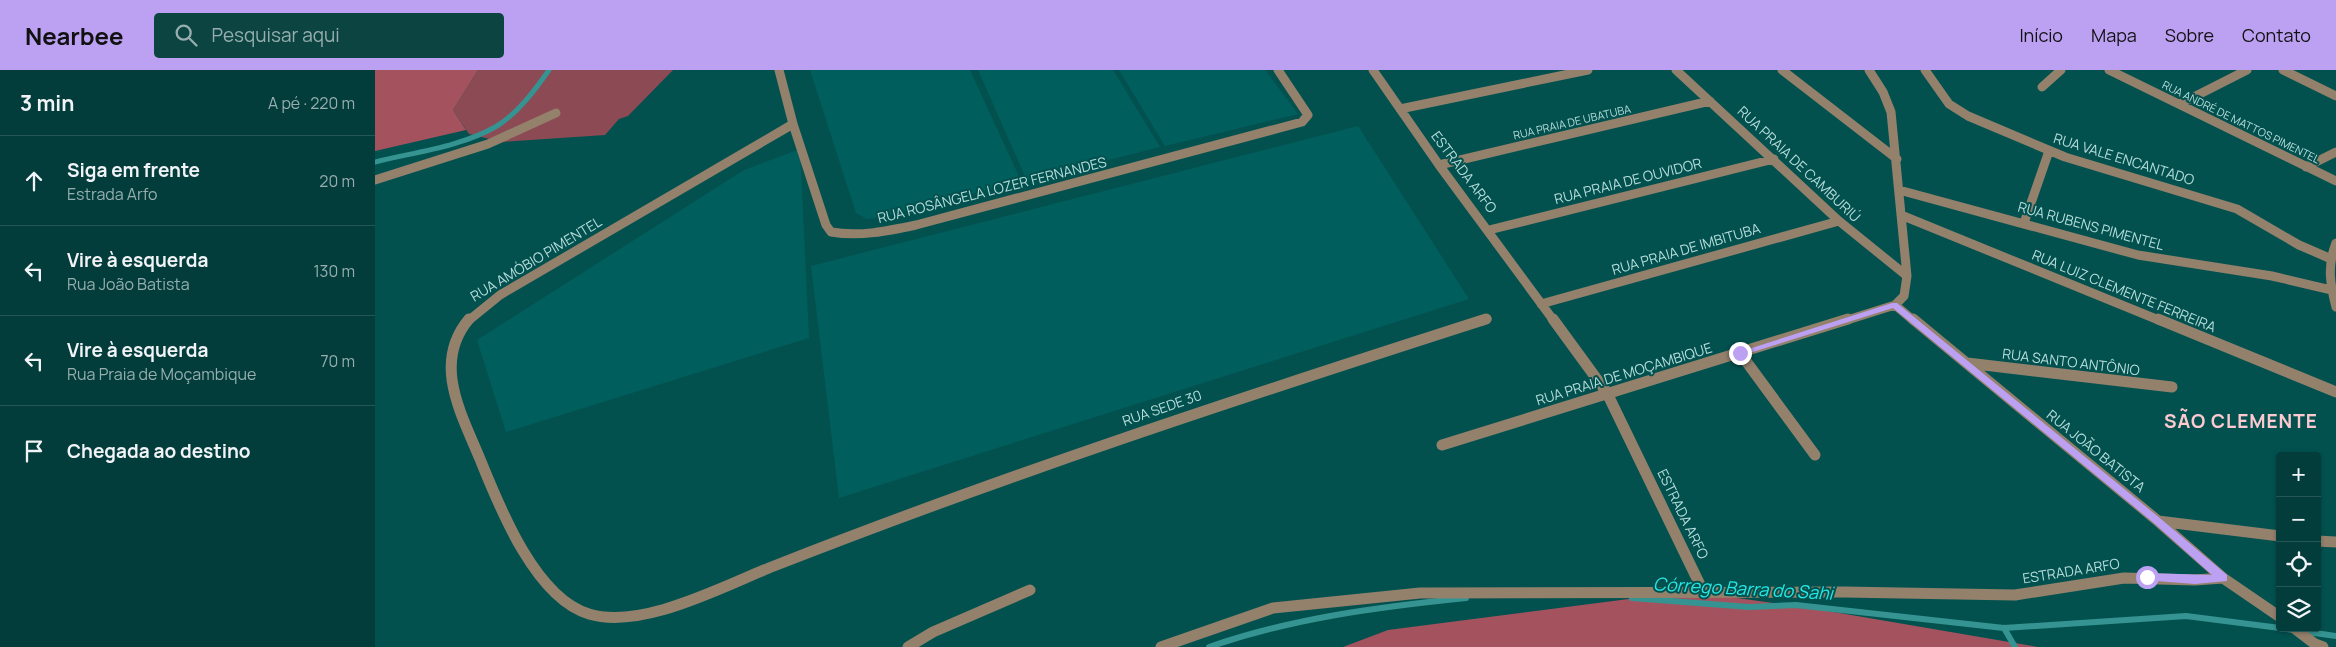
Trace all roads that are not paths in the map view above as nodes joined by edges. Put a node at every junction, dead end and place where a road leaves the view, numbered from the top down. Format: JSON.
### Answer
{"nodes":[{"id":1,"x":779,"y":70,"type":"edge"},
{"id":2,"x":1278,"y":70,"type":"edge"},
{"id":3,"x":1373,"y":70,"type":"edge"},
{"id":4,"x":1588,"y":70,"type":"edge"},
{"id":5,"x":1676,"y":70,"type":"edge"},
{"id":6,"x":1781,"y":70,"type":"edge"},
{"id":7,"x":1869,"y":70,"type":"edge"},
{"id":8,"x":1925,"y":70,"type":"edge"},
{"id":9,"x":2061,"y":70,"type":"edge"},
{"id":10,"x":2109,"y":70,"type":"edge"},
{"id":11,"x":2247,"y":70,"type":"edge"},
{"id":12,"x":2283,"y":70,"type":"edge"},
{"id":13,"x":2042,"y":87,"type":"dead end"},
{"id":14,"x":2336,"y":96,"type":"edge"},
{"id":15,"x":1711,"y":101,"type":"junction"},
{"id":16,"x":2180,"y":104,"type":"junction"},
{"id":17,"x":1400,"y":109,"type":"junction"},
{"id":18,"x":555,"y":113,"type":"dead end"},
{"id":19,"x":793,"y":124,"type":"junction"},
{"id":20,"x":2049,"y":151,"type":"junction"},
{"id":21,"x":2336,"y":152,"type":"edge"},
{"id":22,"x":1774,"y":159,"type":"junction"},
{"id":23,"x":1897,"y":159,"type":"junction"},
{"id":24,"x":1439,"y":165,"type":"junction"},
{"id":25,"x":2306,"y":167,"type":"junction"},
{"id":26,"x":375,"y":180,"type":"edge"},
{"id":27,"x":2336,"y":181,"type":"edge"},
{"id":28,"x":1899,"y":190,"type":"junction"},
{"id":29,"x":1901,"y":215,"type":"junction"},
{"id":30,"x":1839,"y":221,"type":"junction"},
{"id":31,"x":2024,"y":223,"type":"junction"},
{"id":32,"x":1489,"y":230,"type":"junction"},
{"id":33,"x":2336,"y":243,"type":"edge"},
{"id":34,"x":2329,"y":258,"type":"junction"},
{"id":35,"x":1907,"y":276,"type":"junction"},
{"id":36,"x":2333,"y":290,"type":"edge"},
{"id":37,"x":1541,"y":304,"type":"junction"},
{"id":38,"x":1895,"y":305,"type":"junction"},
{"id":39,"x":2336,"y":307,"type":"edge"},
{"id":40,"x":1487,"y":319,"type":"dead end"},
{"id":41,"x":1740,"y":353,"type":"junction"},
{"id":42,"x":1967,"y":363,"type":"junction"},
{"id":43,"x":2172,"y":387,"type":"dead end"},
{"id":44,"x":2336,"y":392,"type":"edge"},
{"id":45,"x":1607,"y":393,"type":"junction"},
{"id":46,"x":1442,"y":445,"type":"dead end"},
{"id":47,"x":1815,"y":455,"type":"dead end"},
{"id":48,"x":2158,"y":521,"type":"junction"},
{"id":49,"x":850,"y":536,"type":"joint"},
{"id":50,"x":2276,"y":536,"type":"edge"},
{"id":51,"x":2321,"y":540,"type":"edge"},
{"id":52,"x":2336,"y":542,"type":"edge"},
{"id":53,"x":2223,"y":578,"type":"junction"},
{"id":54,"x":1030,"y":590,"type":"dead end"},
{"id":55,"x":1704,"y":594,"type":"junction"},
{"id":56,"x":2276,"y":614,"type":"edge"},
{"id":57,"x":2299,"y":632,"type":"edge"},
{"id":58,"x":908,"y":647,"type":"edge"},
{"id":59,"x":1161,"y":647,"type":"edge"},
{"id":60,"x":2323,"y":647,"type":"edge"}],
"edges":[{"from":1,"to":19,"type":"street","name":"RUA ROSÂNGELA LOZER FERNANDES"},
{"from":2,"to":19,"type":"street","name":"RUA ROSÂNGELA LOZER FERNANDES"},
{"from":3,"to":17,"type":"street","name":"ESTRADA ARFO"},
{"from":4,"to":17,"type":"street"},
{"from":5,"to":15,"type":"street","name":"RUA PRAIA DE CAMBURIÚ"},
{"from":6,"to":23,"type":"street"},
{"from":7,"to":23,"type":"street"},
{"from":8,"to":20,"type":"street","name":"RUA VALE ENCANTADO"},
{"from":9,"to":13,"type":"street"},
{"from":10,"to":16,"type":"street","name":"RUA ANDRÉ DE MATTOS PIMENTEL"},
{"from":11,"to":16,"type":"street"},
{"from":12,"to":14,"type":"street"},
{"from":15,"to":22,"type":"street","name":"RUA PRAIA DE CAMBURIÚ"},
{"from":15,"to":24,"type":"street","name":"RUA PRAIA DE UBATUBA"},
{"from":16,"to":25,"type":"street","name":"RUA ANDRÉ DE MATTOS PIMENTEL"},
{"from":17,"to":24,"type":"street","name":"ESTRADA ARFO"},
{"from":18,"to":26,"type":"street"},
{"from":19,"to":49,"type":"street","name":"RUA AMÓBIO PIMENTEL"},
{"from":20,"to":31,"type":"street"},
{"from":20,"to":34,"type":"street","name":"RUA VALE ENCANTADO"},
{"from":21,"to":25,"type":"street"},
{"from":22,"to":30,"type":"street","name":"RUA PRAIA DE CAMBURIÚ"},
{"from":22,"to":32,"type":"street","name":"RUA PRAIA DE OUVIDOR"},
{"from":23,"to":28,"type":"street"},
{"from":24,"to":32,"type":"street","name":"ESTRADA ARFO"},
{"from":25,"to":27,"type":"street","name":"RUA ANDRÉ DE MATTOS PIMENTEL"},
{"from":28,"to":29,"type":"street"},
{"from":28,"to":31,"type":"street","name":"RUA RUBENS PIMENTEL"},
{"from":29,"to":35,"type":"street"},
{"from":29,"to":44,"type":"street","name":"RUA LUIZ CLEMENTE FERREIRA"},
{"from":30,"to":35,"type":"street","name":"RUA PRAIA DE CAMBURIÚ"},
{"from":30,"to":37,"type":"street","name":"RUA PRAIA DE IMBITUBA"},
{"from":31,"to":36,"type":"street","name":"RUA RUBENS PIMENTEL"},
{"from":32,"to":37,"type":"street","name":"ESTRADA ARFO"},
{"from":33,"to":34,"type":"street"},
{"from":34,"to":36,"type":"street"},
{"from":35,"to":38,"type":"street"},
{"from":36,"to":39,"type":"street"},
{"from":37,"to":45,"type":"street","name":"ESTRADA ARFO"},
{"from":38,"to":41,"type":"street","name":"RUA PRAIA DE MOÇAMBIQUE"},
{"from":38,"to":42,"type":"street","name":"RUA JOÃO BATISTA"},
{"from":40,"to":49,"type":"street","name":"RUA SEDE 30"},
{"from":41,"to":45,"type":"street","name":"RUA PRAIA DE MOÇAMBIQUE"},
{"from":41,"to":47,"type":"street"},
{"from":42,"to":43,"type":"street","name":"RUA SANTO ANTÔNIO"},
{"from":42,"to":48,"type":"street","name":"RUA JOÃO BATISTA"},
{"from":45,"to":46,"type":"street","name":"RUA PRAIA DE MOÇAMBIQUE"},
{"from":45,"to":55,"type":"street","name":"ESTRADA ARFO"},
{"from":48,"to":50,"type":"street"},
{"from":48,"to":53,"type":"street","name":"RUA JOÃO BATISTA"},
{"from":51,"to":52,"type":"street"},
{"from":53,"to":55,"type":"street","name":"ESTRADA ARFO"},
{"from":53,"to":56,"type":"street","name":"RUA JOÃO BATISTA"},
{"from":54,"to":58,"type":"street"},
{"from":55,"to":59,"type":"street"},
{"from":57,"to":60,"type":"street"}]}
